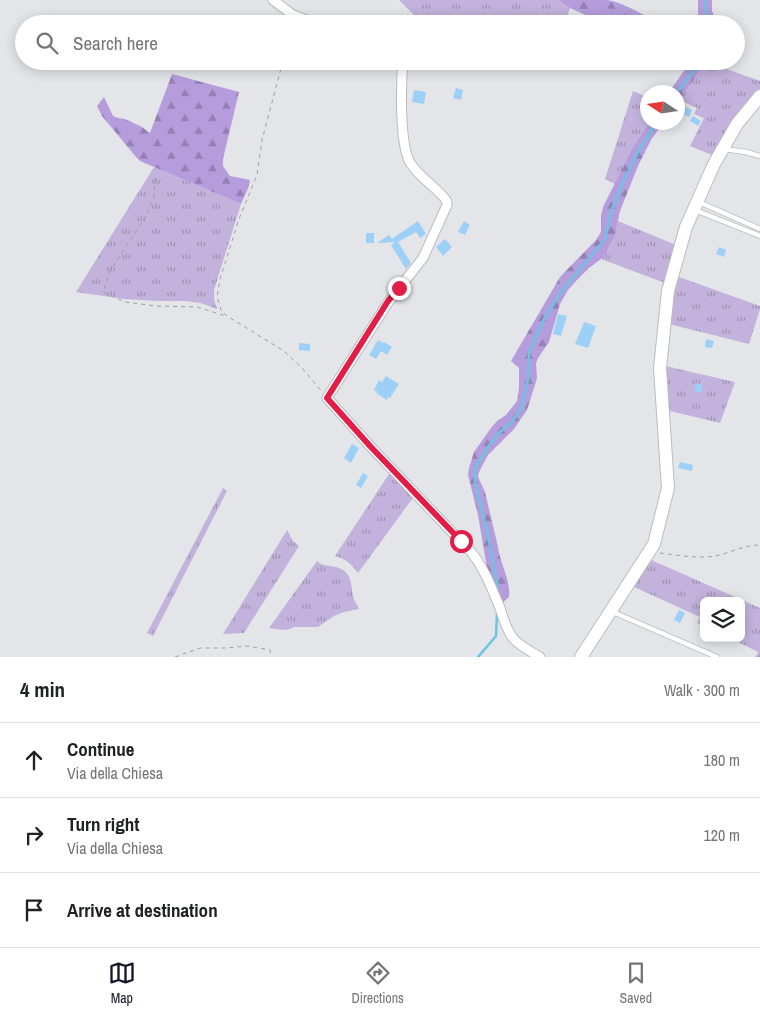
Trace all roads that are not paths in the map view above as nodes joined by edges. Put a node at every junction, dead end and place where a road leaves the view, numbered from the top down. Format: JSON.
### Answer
{"nodes":[{"id":1,"x":273,"y":0,"type":"edge"},
{"id":2,"x":293,"y":15,"type":"edge"},
{"id":3,"x":403,"y":70,"type":"edge"},
{"id":4,"x":760,"y":96,"type":"edge"},
{"id":5,"x":723,"y":149,"type":"junction"},
{"id":6,"x":760,"y":156,"type":"edge"},
{"id":7,"x":696,"y":205,"type":"junction"},
{"id":8,"x":760,"y":229,"type":"edge"},
{"id":9,"x":760,"y":236,"type":"edge"},
{"id":10,"x":612,"y":611,"type":"junction"},
{"id":11,"x":540,"y":657,"type":"edge"},
{"id":12,"x":581,"y":657,"type":"edge"},
{"id":13,"x":717,"y":657,"type":"edge"}],
"edges":[{"from":1,"to":2,"type":"street"},
{"from":3,"to":11,"type":"street"},
{"from":4,"to":5,"type":"street"},
{"from":5,"to":6,"type":"lane"},
{"from":5,"to":7,"type":"street"},
{"from":7,"to":8,"type":"lane"},
{"from":7,"to":9,"type":"lane"},
{"from":7,"to":10,"type":"street"},
{"from":10,"to":12,"type":"street"},
{"from":10,"to":13,"type":"lane"}]}
